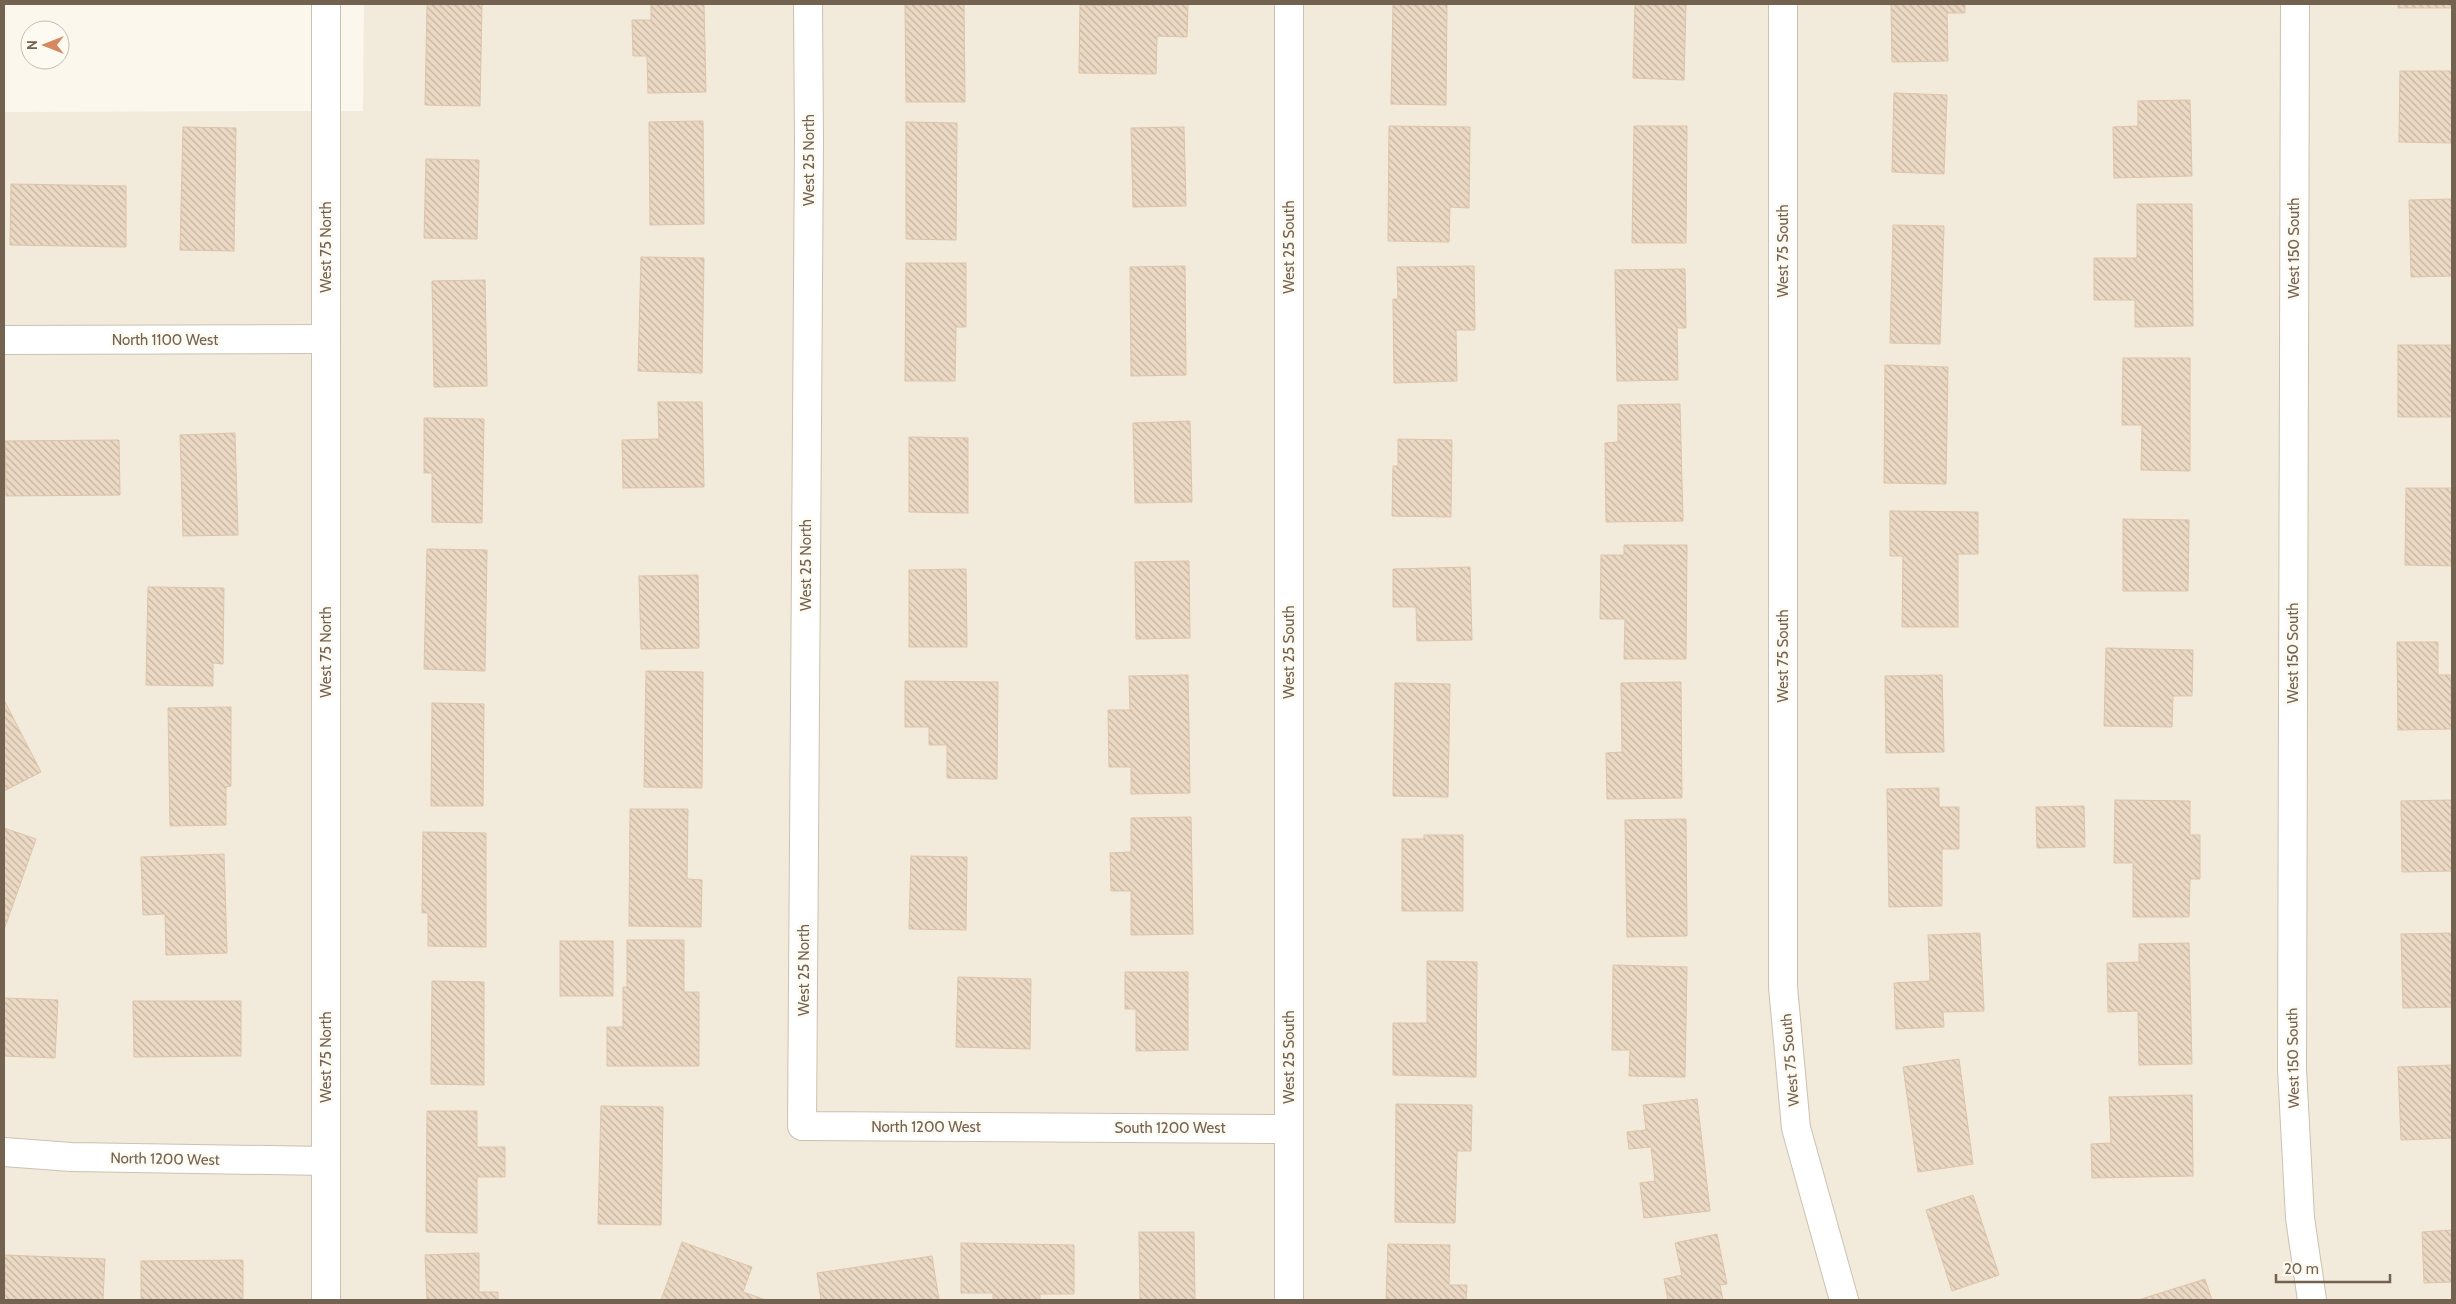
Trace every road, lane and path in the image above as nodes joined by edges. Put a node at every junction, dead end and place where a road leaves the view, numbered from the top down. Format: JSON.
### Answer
{"nodes":[{"id":1,"x":326,"y":4,"type":"edge"},
{"id":2,"x":808,"y":4,"type":"edge"},
{"id":3,"x":1289,"y":4,"type":"edge"},
{"id":4,"x":1783,"y":4,"type":"edge"},
{"id":5,"x":2295,"y":4,"type":"edge"},
{"id":6,"x":326,"y":339,"type":"junction"},
{"id":7,"x":4,"y":340,"type":"edge"},
{"id":8,"x":802,"y":1126,"type":"joint"},
{"id":9,"x":1050,"y":1127,"type":"joint"},
{"id":10,"x":1289,"y":1129,"type":"junction"},
{"id":11,"x":4,"y":1152,"type":"edge"},
{"id":12,"x":326,"y":1161,"type":"junction"},
{"id":13,"x":326,"y":1300,"type":"edge"},
{"id":14,"x":1289,"y":1300,"type":"edge"},
{"id":15,"x":1844,"y":1300,"type":"edge"},
{"id":16,"x":2312,"y":1300,"type":"edge"}],
"edges":[{"from":1,"to":6,"type":"street","name":"West 75 North"},
{"from":2,"to":8,"type":"street","name":"West 25 North"},
{"from":3,"to":10,"type":"street","name":"West 25 South"},
{"from":4,"to":15,"type":"street","name":"West 75 South"},
{"from":5,"to":16,"type":"street","name":"West 150 South"},
{"from":6,"to":7,"type":"street","name":"North 1100 West"},
{"from":6,"to":12,"type":"street","name":"West 75 North"},
{"from":8,"to":9,"type":"street","name":"North 1200 West"},
{"from":9,"to":10,"type":"street","name":"South 1200 West"},
{"from":10,"to":14,"type":"street","name":"West 25 South"},
{"from":11,"to":12,"type":"street","name":"North 1200 West"},
{"from":12,"to":13,"type":"street","name":"West 75 North"}]}
